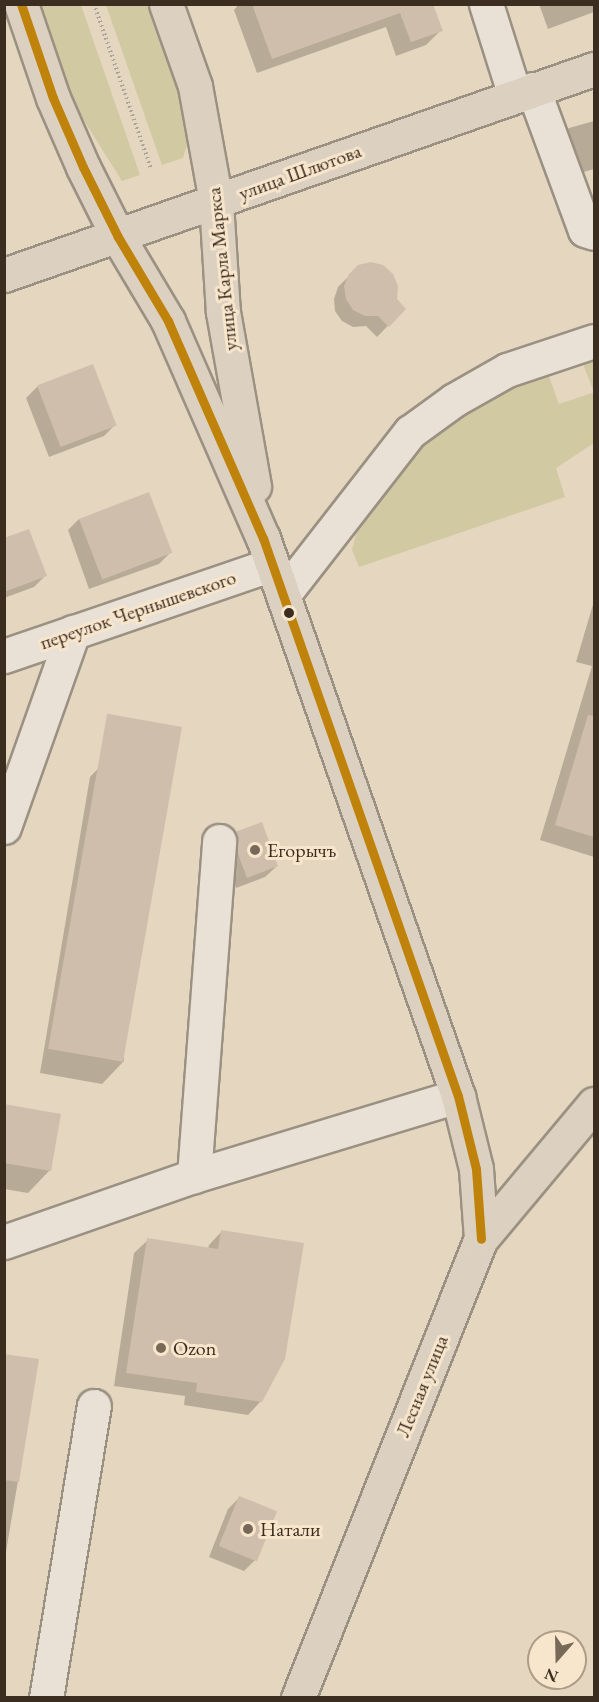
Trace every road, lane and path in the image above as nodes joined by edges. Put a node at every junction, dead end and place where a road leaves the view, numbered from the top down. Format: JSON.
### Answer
{"nodes":[{"id":1,"x":21,"y":4,"type":"edge"},
{"id":2,"x":94,"y":4,"type":"edge"},
{"id":3,"x":166,"y":4,"type":"edge"},
{"id":4,"x":486,"y":4,"type":"edge"},
{"id":5,"x":594,"y":69,"type":"edge"},
{"id":6,"x":524,"y":93,"type":"junction"},
{"id":7,"x":151,"y":169,"type":"dead end"},
{"id":8,"x":216,"y":202,"type":"junction"},
{"id":9,"x":118,"y":237,"type":"junction"},
{"id":10,"x":591,"y":241,"type":"edge"},
{"id":11,"x":4,"y":275,"type":"edge"},
{"id":12,"x":594,"y":340,"type":"edge"},
{"id":13,"x":268,"y":551,"type":"junction"},
{"id":14,"x":283,"y":595,"type":"junction"},
{"id":15,"x":73,"y":632,"type":"junction"},
{"id":16,"x":4,"y":656,"type":"edge"},
{"id":17,"x":4,"y":827,"type":"edge"},
{"id":18,"x":219,"y":842,"type":"dead end"},
{"id":19,"x":459,"y":1096,"type":"junction"},
{"id":20,"x":594,"y":1104,"type":"edge"},
{"id":21,"x":194,"y":1176,"type":"junction"},
{"id":22,"x":481,"y":1239,"type":"junction"},
{"id":23,"x":4,"y":1242,"type":"edge"},
{"id":24,"x":94,"y":1406,"type":"dead end"},
{"id":25,"x":46,"y":1698,"type":"edge"},
{"id":26,"x":298,"y":1698,"type":"edge"}],
"edges":[{"from":1,"to":9,"type":"main road","name":"улица Карла Маркса"},
{"from":2,"to":7,"type":"path"},
{"from":3,"to":8,"type":"main road","name":"улица Карла Маркса"},
{"from":4,"to":6,"type":"street"},
{"from":5,"to":6,"type":"main road","name":"улица Шлютова"},
{"from":6,"to":8,"type":"main road","name":"улица Шлютова"},
{"from":6,"to":10,"type":"street"},
{"from":8,"to":9,"type":"main road","name":"улица Шлютова"},
{"from":8,"to":13,"type":"main road","name":"улица Карла Маркса"},
{"from":9,"to":11,"type":"main road","name":"улица Шлютова"},
{"from":9,"to":13,"type":"main road","name":"улица Карла Маркса"},
{"from":12,"to":14,"type":"street"},
{"from":13,"to":14,"type":"main road","name":"улица Карла Маркса"},
{"from":13,"to":15,"type":"street","name":"переулок Чернышевского"},
{"from":14,"to":19,"type":"main road","name":"улица Карла Маркса"},
{"from":15,"to":16,"type":"street","name":"переулок Чернышевского"},
{"from":15,"to":17,"type":"street"},
{"from":18,"to":21,"type":"street"},
{"from":19,"to":21,"type":"street"},
{"from":19,"to":22,"type":"main road","name":"улица Карла Маркса"},
{"from":20,"to":22,"type":"main road","name":"Лесная улица"},
{"from":21,"to":23,"type":"street"},
{"from":22,"to":26,"type":"main road","name":"Лесная улица"},
{"from":24,"to":25,"type":"street"}]}
